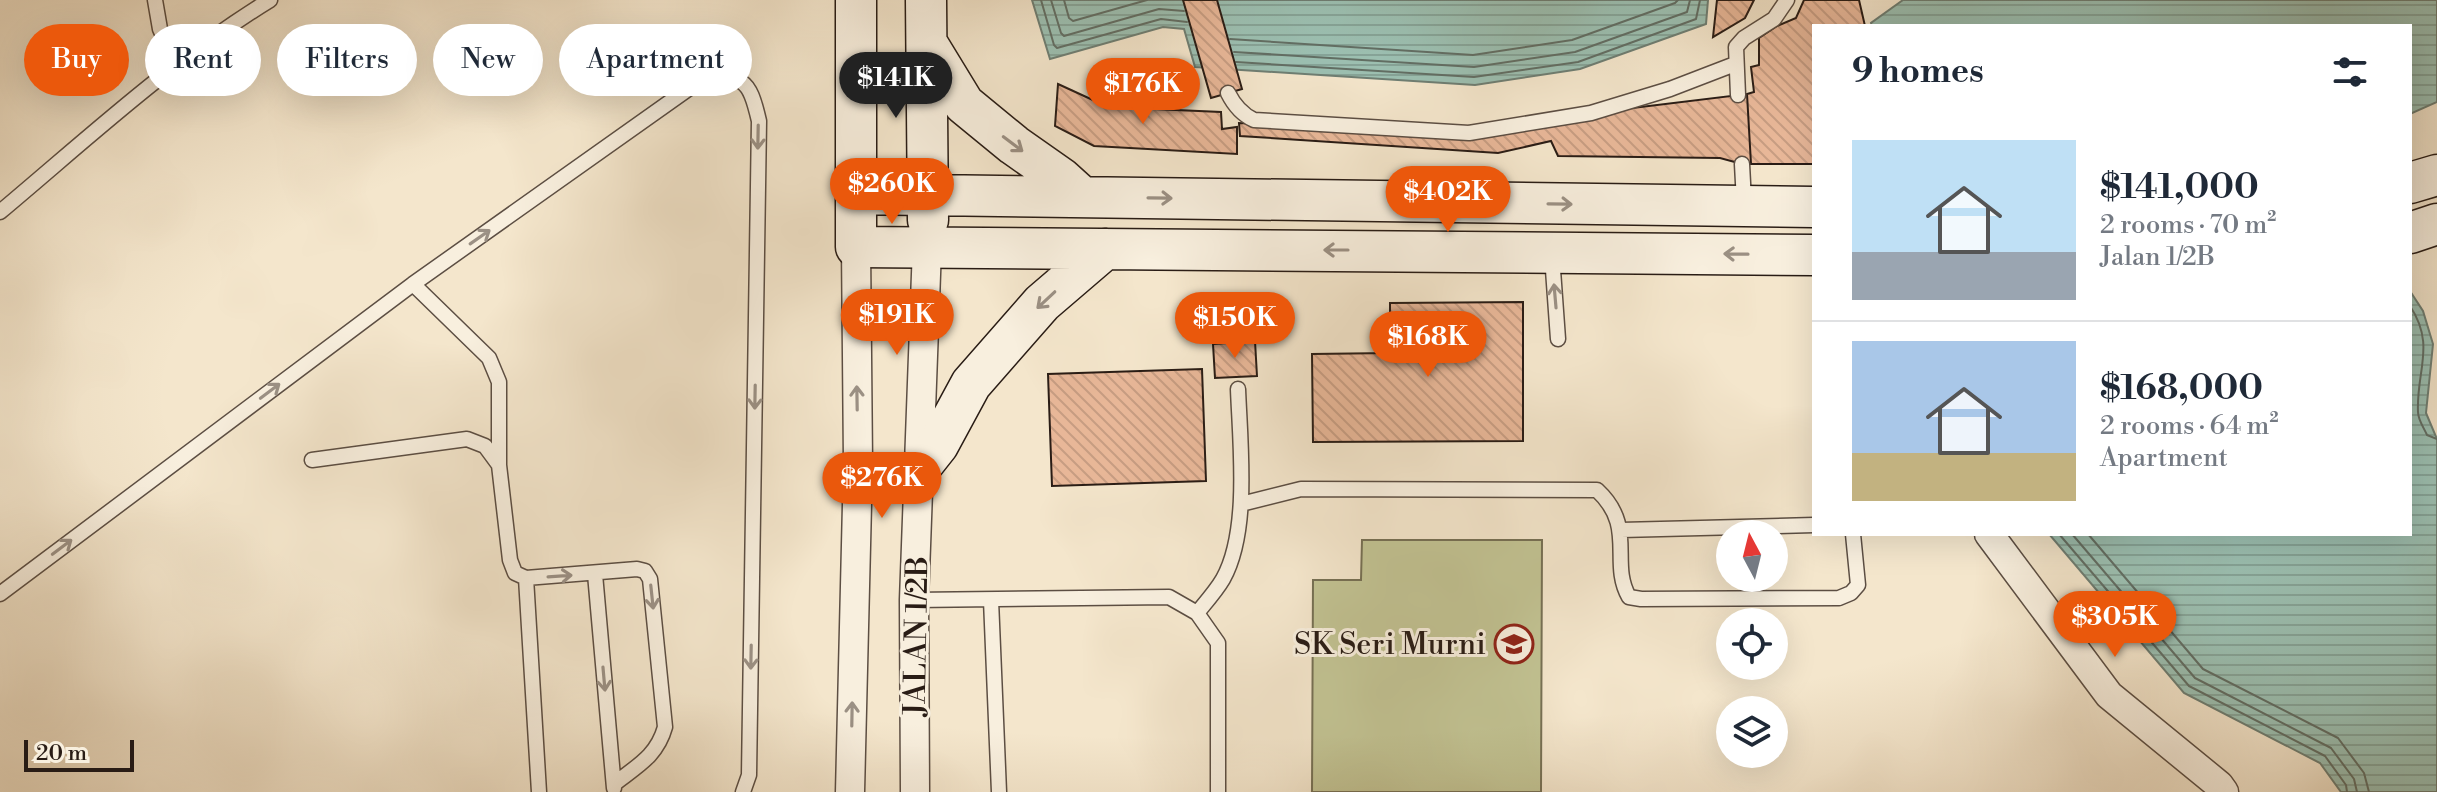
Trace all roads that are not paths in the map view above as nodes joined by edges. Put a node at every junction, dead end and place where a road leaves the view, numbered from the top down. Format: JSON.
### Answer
{"nodes":[{"id":1,"x":155,"y":0,"type":"edge"},
{"id":2,"x":270,"y":0,"type":"edge"},
{"id":3,"x":856,"y":0,"type":"edge"},
{"id":4,"x":926,"y":0,"type":"edge"},
{"id":5,"x":1787,"y":0,"type":"edge"},
{"id":6,"x":159,"y":24,"type":"edge"},
{"id":7,"x":231,"y":24,"type":"edge"},
{"id":8,"x":927,"y":44,"type":"junction"},
{"id":9,"x":1735,"y":64,"type":"junction"},
{"id":10,"x":145,"y":91,"type":"edge"},
{"id":11,"x":1228,"y":93,"type":"dead end"},
{"id":12,"x":1738,"y":95,"type":"dead end"},
{"id":13,"x":1742,"y":164,"type":"dead end"},
{"id":14,"x":2437,"y":175,"type":"edge"},
{"id":15,"x":2412,"y":182,"type":"edge"},
{"id":16,"x":856,"y":194,"type":"junction"},
{"id":17,"x":929,"y":195,"type":"junction"},
{"id":18,"x":1082,"y":197,"type":"junction"},
{"id":19,"x":1745,"y":206,"type":"junction"},
{"id":20,"x":1812,"y":207,"type":"edge"},
{"id":21,"x":0,"y":212,"type":"edge"},
{"id":22,"x":2437,"y":224,"type":"edge"},
{"id":23,"x":2412,"y":232,"type":"edge"},
{"id":24,"x":856,"y":247,"type":"junction"},
{"id":25,"x":927,"y":247,"type":"junction"},
{"id":26,"x":1105,"y":249,"type":"junction"},
{"id":27,"x":1551,"y":252,"type":"junction"},
{"id":28,"x":1812,"y":255,"type":"edge"},
{"id":29,"x":413,"y":284,"type":"junction"},
{"id":30,"x":1558,"y":339,"type":"dead end"},
{"id":31,"x":1238,"y":389,"type":"dead end"},
{"id":32,"x":312,"y":460,"type":"dead end"},
{"id":33,"x":499,"y":465,"type":"junction"},
{"id":34,"x":919,"y":469,"type":"junction"},
{"id":35,"x":1241,"y":504,"type":"junction"},
{"id":36,"x":1812,"y":525,"type":"edge"},
{"id":37,"x":1621,"y":530,"type":"junction"},
{"id":38,"x":1853,"y":536,"type":"edge"},
{"id":39,"x":1990,"y":536,"type":"edge"},
{"id":40,"x":595,"y":574,"type":"junction"},
{"id":41,"x":526,"y":578,"type":"junction"},
{"id":42,"x":0,"y":594,"type":"edge"},
{"id":43,"x":914,"y":600,"type":"junction"},
{"id":44,"x":991,"y":600,"type":"junction"},
{"id":45,"x":1197,"y":613,"type":"junction"},
{"id":46,"x":614,"y":788,"type":"edge"},
{"id":47,"x":539,"y":792,"type":"edge"},
{"id":48,"x":743,"y":792,"type":"edge"},
{"id":49,"x":850,"y":792,"type":"edge"},
{"id":50,"x":915,"y":792,"type":"edge"},
{"id":51,"x":999,"y":792,"type":"edge"},
{"id":52,"x":1218,"y":792,"type":"edge"},
{"id":53,"x":2224,"y":792,"type":"edge"}],
"edges":[{"from":1,"to":6,"type":"lane"},
{"from":2,"to":7,"type":"lane"},
{"from":3,"to":16,"type":"street","name":"JALAN 1/2B"},
{"from":4,"to":8,"type":"street","name":"JALAN 1/2B"},
{"from":5,"to":9,"type":"lane"},
{"from":8,"to":17,"type":"street","name":"JALAN 1/2B"},
{"from":8,"to":18,"type":"street","one_way":true},
{"from":9,"to":11,"type":"lane"},
{"from":9,"to":12,"type":"lane"},
{"from":10,"to":21,"type":"lane"},
{"from":13,"to":19,"type":"lane"},
{"from":14,"to":15,"type":"street"},
{"from":16,"to":17,"type":"street"},
{"from":16,"to":24,"type":"street","name":"JALAN 1/2B"},
{"from":17,"to":18,"type":"street"},
{"from":17,"to":25,"type":"street","name":"JALAN 1/2B"},
{"from":18,"to":19,"type":"street","one_way":true},
{"from":19,"to":20,"type":"street"},
{"from":22,"to":23,"type":"street"},
{"from":24,"to":25,"type":"street"},
{"from":49,"to":24,"type":"street","name":"JALAN 1/2B","one_way":true},
{"from":25,"to":26,"type":"street"},
{"from":25,"to":34,"type":"street","name":"JALAN 1/2B"},
{"from":27,"to":26,"type":"street","one_way":true},
{"from":26,"to":34,"type":"street","one_way":true},
{"from":28,"to":27,"type":"street","one_way":true},
{"from":30,"to":27,"type":"lane","one_way":true},
{"from":29,"to":33,"type":"lane"},
{"from":42,"to":29,"type":"lane","one_way":true},
{"from":29,"to":48,"type":"lane","one_way":true},
{"from":31,"to":35,"type":"lane"},
{"from":32,"to":33,"type":"lane"},
{"from":33,"to":41,"type":"lane"},
{"from":34,"to":43,"type":"street","name":"JALAN 1/2B"},
{"from":35,"to":37,"type":"lane"},
{"from":35,"to":45,"type":"lane"},
{"from":36,"to":37,"type":"lane"},
{"from":37,"to":38,"type":"lane"},
{"from":39,"to":53,"type":"street"},
{"from":41,"to":40,"type":"lane","one_way":true},
{"from":40,"to":46,"type":"lane","one_way":true},
{"from":40,"to":46,"type":"lane","one_way":true},
{"from":41,"to":47,"type":"lane"},
{"from":43,"to":44,"type":"lane"},
{"from":43,"to":50,"type":"street","name":"JALAN 1/2B"},
{"from":44,"to":45,"type":"lane"},
{"from":44,"to":51,"type":"lane"},
{"from":45,"to":52,"type":"lane"}]}
